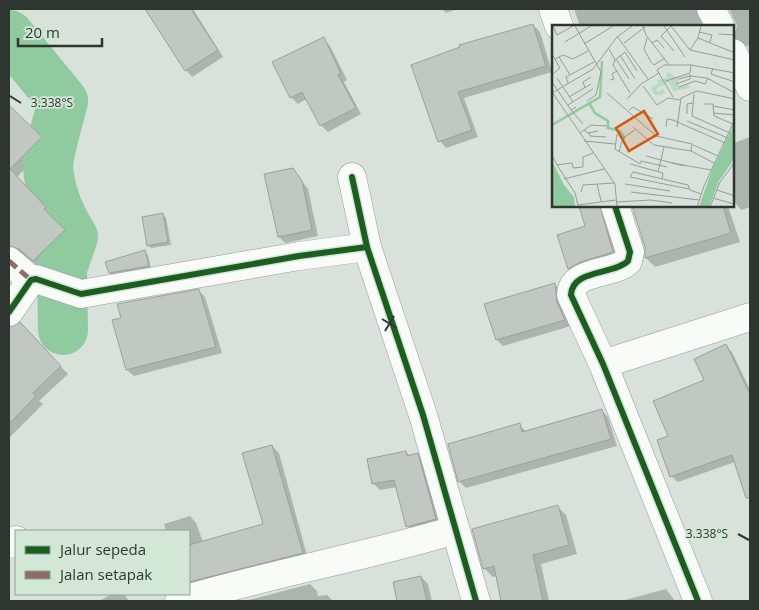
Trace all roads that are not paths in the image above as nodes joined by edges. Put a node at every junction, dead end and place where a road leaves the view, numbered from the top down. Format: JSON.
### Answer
{"nodes":[{"id":1,"x":553,"y":9,"type":"edge"},
{"id":2,"x":711,"y":9,"type":"edge"},
{"id":3,"x":559,"y":25,"type":"edge"},
{"id":4,"x":719,"y":25,"type":"edge"},
{"id":5,"x":734,"y":55,"type":"edge"},
{"id":6,"x":750,"y":86,"type":"edge"},
{"id":7,"x":352,"y":177,"type":"dead end"},
{"id":8,"x":616,"y":208,"type":"edge"},
{"id":9,"x":368,"y":247,"type":"junction"},
{"id":10,"x":9,"y":261,"type":"edge"},
{"id":11,"x":36,"y":280,"type":"junction"},
{"id":12,"x":9,"y":312,"type":"edge"},
{"id":13,"x":750,"y":317,"type":"edge"},
{"id":14,"x":603,"y":364,"type":"junction"},
{"id":15,"x":455,"y":530,"type":"junction"},
{"id":16,"x":179,"y":601,"type":"edge"},
{"id":17,"x":476,"y":601,"type":"edge"},
{"id":18,"x":698,"y":601,"type":"edge"}],
"edges":[{"from":1,"to":3,"type":"street"},
{"from":2,"to":4,"type":"street"},
{"from":5,"to":6,"type":"street"},
{"from":7,"to":9,"type":"street"},
{"from":8,"to":14,"type":"street"},
{"from":9,"to":11,"type":"street"},
{"from":9,"to":15,"type":"street"},
{"from":10,"to":11,"type":"street"},
{"from":11,"to":12,"type":"street"},
{"from":13,"to":14,"type":"street"},
{"from":14,"to":18,"type":"street"},
{"from":15,"to":16,"type":"street"},
{"from":15,"to":17,"type":"street"}]}
